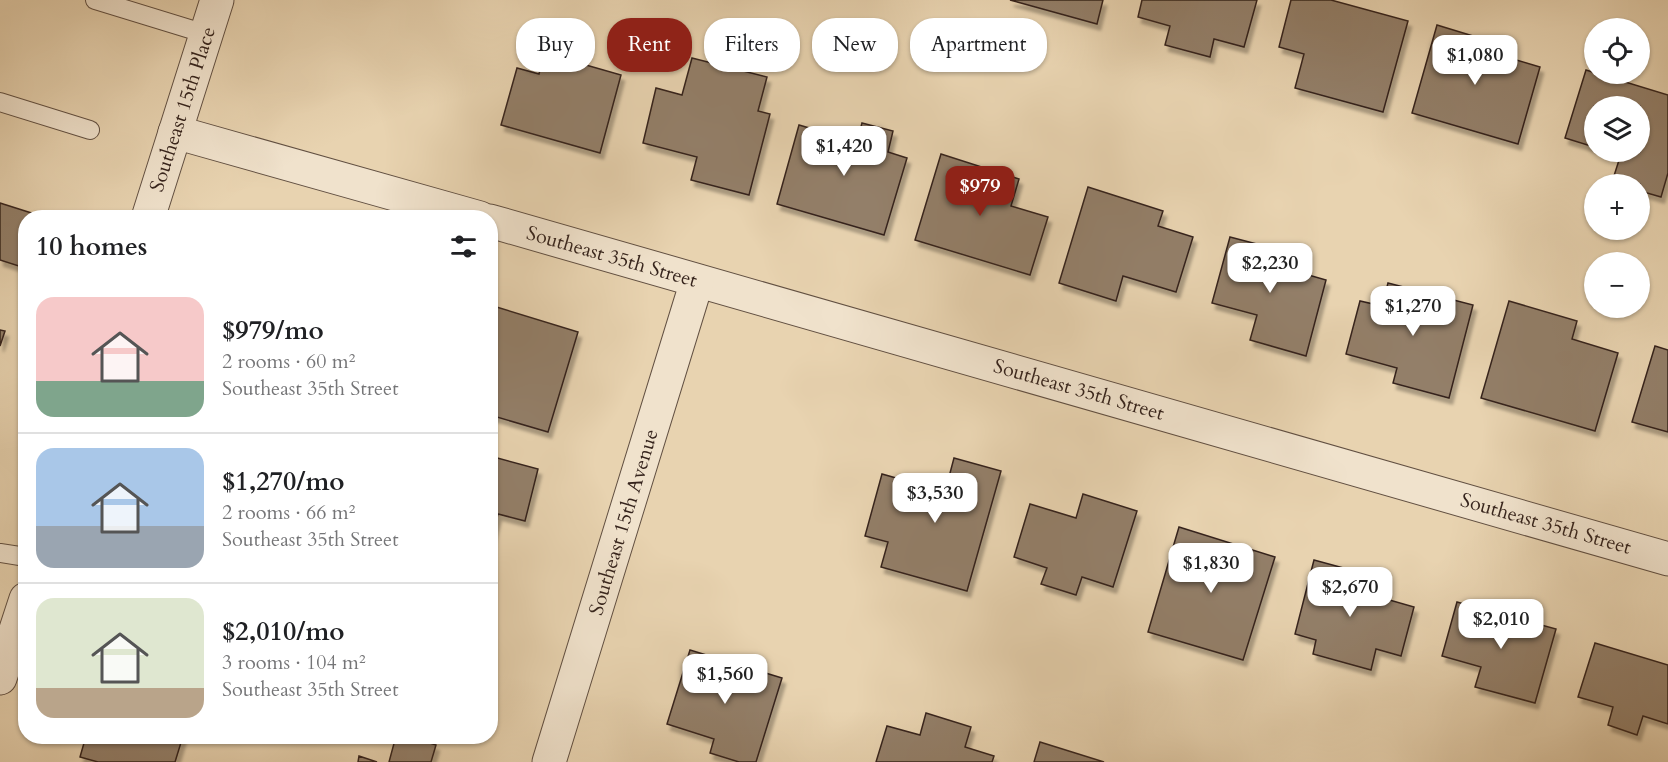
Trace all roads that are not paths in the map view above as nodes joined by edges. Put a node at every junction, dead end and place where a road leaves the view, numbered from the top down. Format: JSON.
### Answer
{"nodes":[{"id":1,"x":95,"y":0,"type":"edge"},
{"id":2,"x":217,"y":0,"type":"edge"},
{"id":3,"x":206,"y":34,"type":"junction"},
{"id":4,"x":0,"y":102,"type":"edge"},
{"id":5,"x":90,"y":129,"type":"dead end"},
{"id":6,"x":175,"y":132,"type":"junction"},
{"id":7,"x":151,"y":210,"type":"edge"},
{"id":8,"x":452,"y":210,"type":"edge"},
{"id":9,"x":498,"y":222,"type":"edge"},
{"id":10,"x":697,"y":281,"type":"junction"},
{"id":11,"x":0,"y":553,"type":"edge"},
{"id":12,"x":18,"y":556,"type":"edge"},
{"id":13,"x":1668,"y":559,"type":"edge"},
{"id":14,"x":18,"y":623,"type":"edge"},
{"id":15,"x":0,"y":678,"type":"edge"},
{"id":16,"x":549,"y":762,"type":"edge"}],
"edges":[{"from":1,"to":3,"type":"lane"},
{"from":2,"to":3,"type":"street","name":"Southeast 15th Place"},
{"from":3,"to":6,"type":"street","name":"Southeast 15th Place"},
{"from":4,"to":5,"type":"lane"},
{"from":6,"to":7,"type":"street","name":"Southeast 15th Place"},
{"from":6,"to":8,"type":"street"},
{"from":9,"to":10,"type":"street","name":"Southeast 35th Street"},
{"from":10,"to":13,"type":"street","name":"Southeast 35th Street"},
{"from":10,"to":16,"type":"street","name":"Southeast 15th Avenue"},
{"from":11,"to":12,"type":"lane"},
{"from":14,"to":15,"type":"street"}]}
